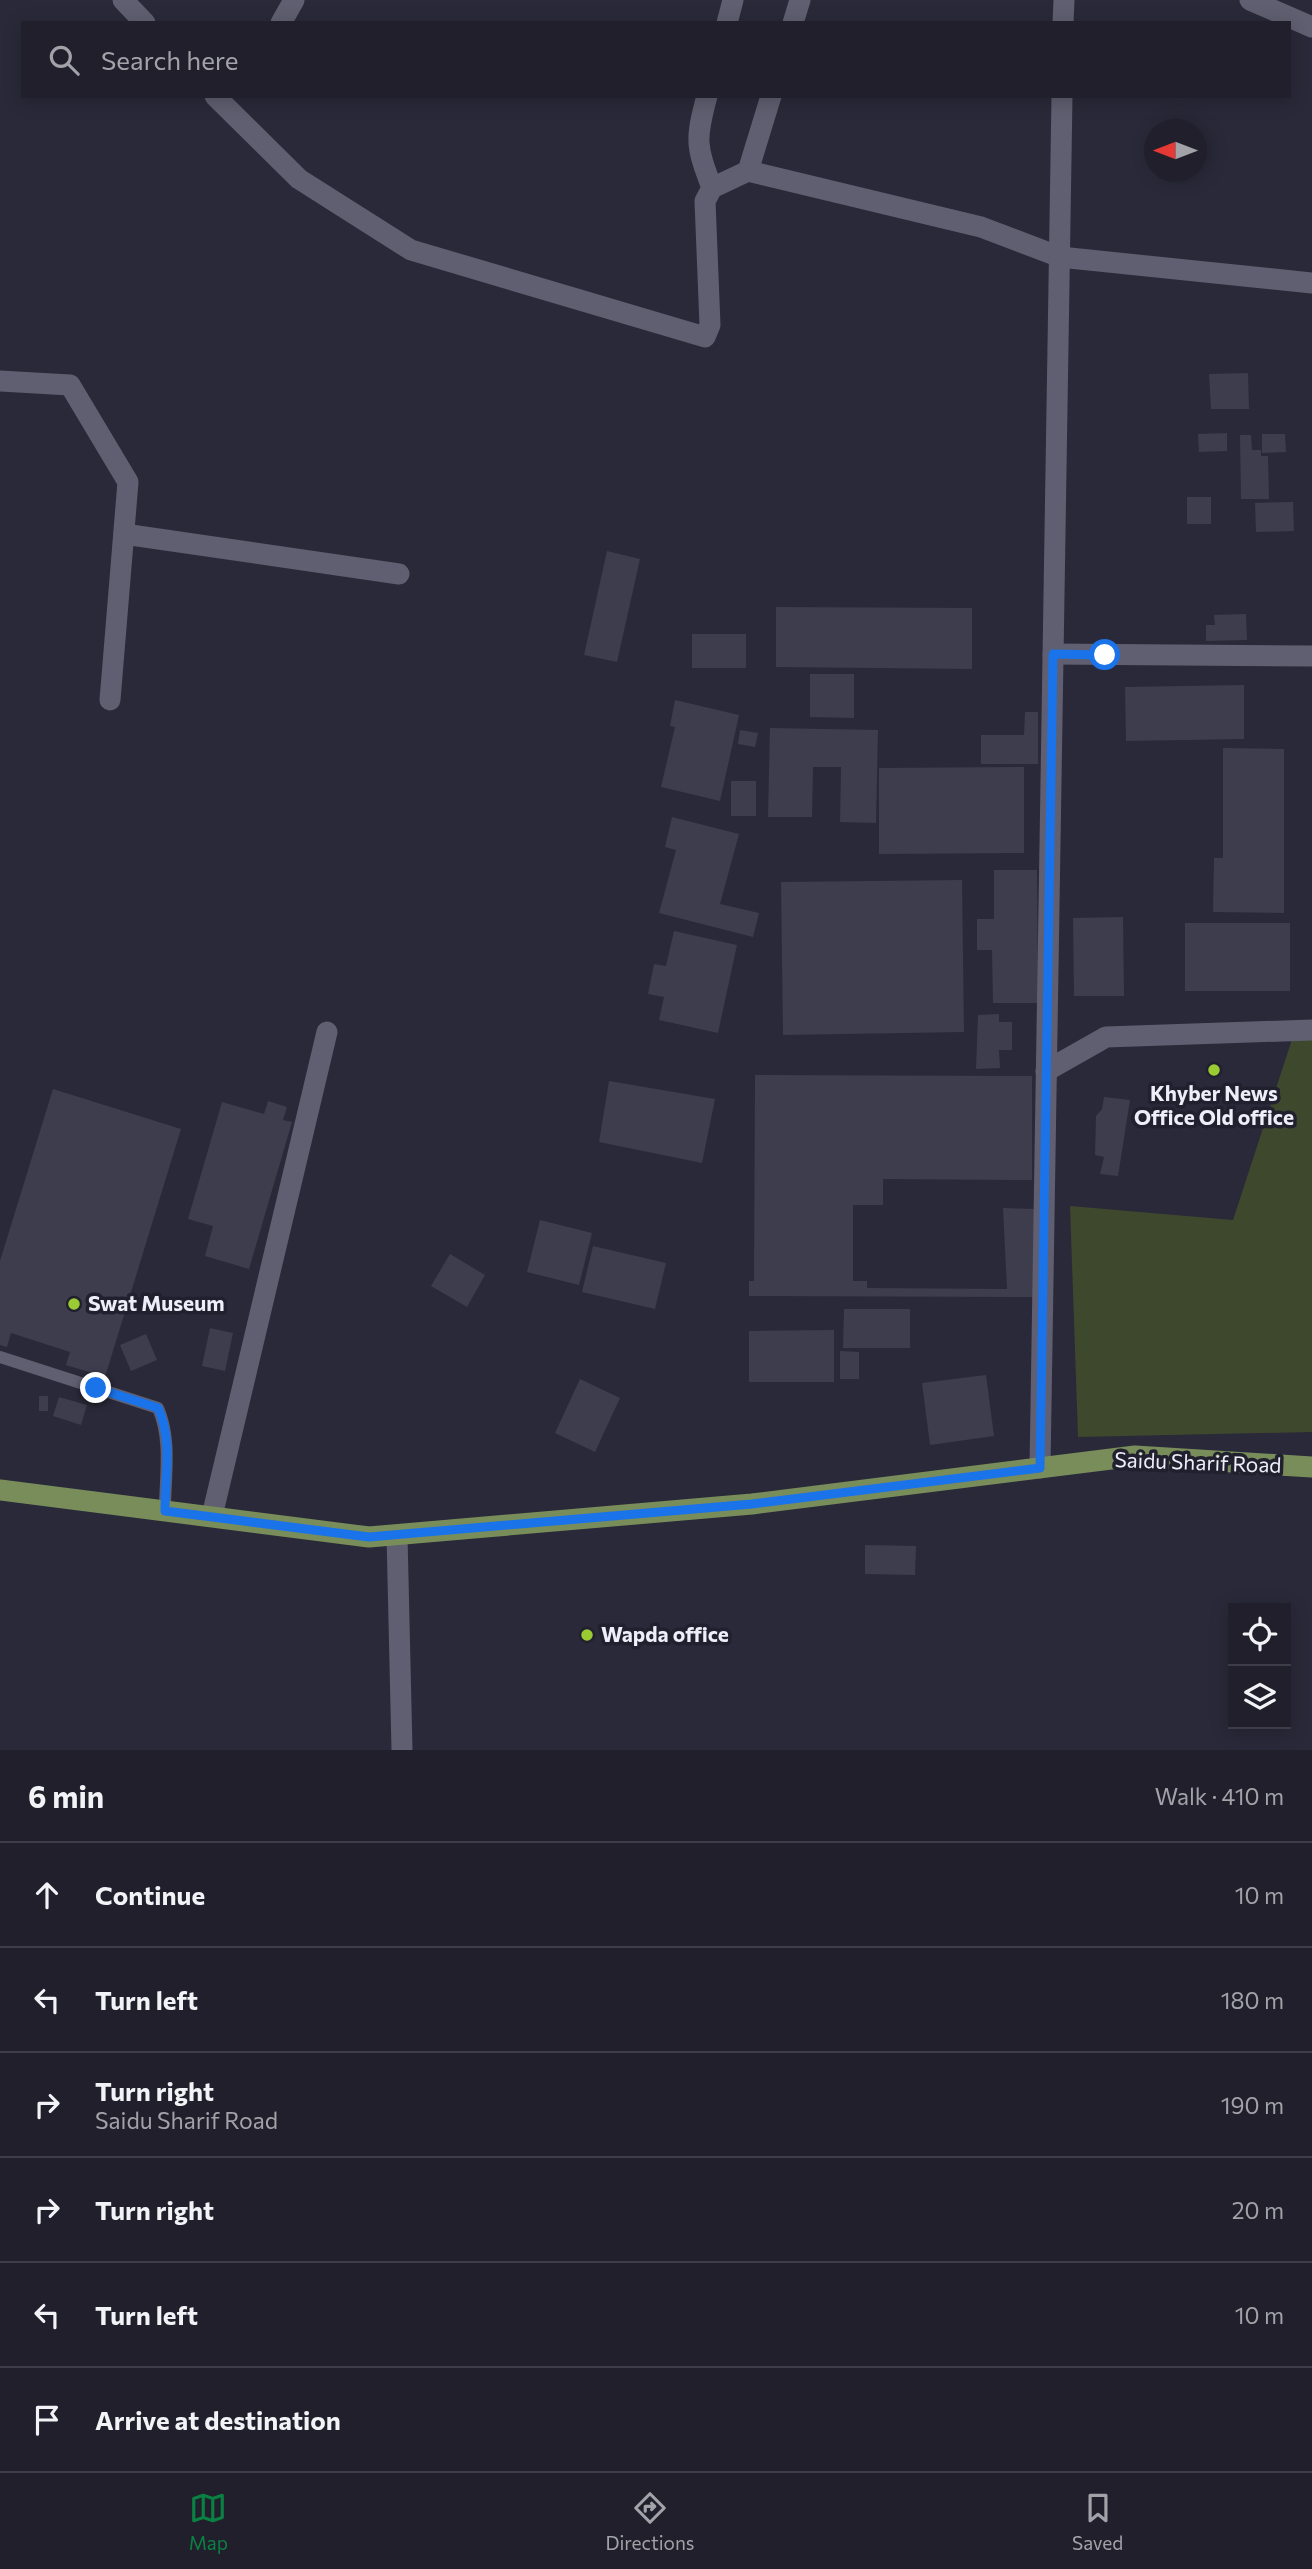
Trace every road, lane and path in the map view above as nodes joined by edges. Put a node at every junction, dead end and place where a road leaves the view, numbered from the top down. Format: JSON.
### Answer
{"nodes":[{"id":1,"x":123,"y":0,"type":"edge"},
{"id":2,"x":294,"y":0,"type":"edge"},
{"id":3,"x":733,"y":0,"type":"edge"},
{"id":4,"x":800,"y":0,"type":"edge"},
{"id":5,"x":1064,"y":0,"type":"edge"},
{"id":6,"x":1250,"y":0,"type":"edge"},
{"id":7,"x":143,"y":21,"type":"edge"},
{"id":8,"x":282,"y":21,"type":"edge"},
{"id":9,"x":728,"y":21,"type":"edge"},
{"id":10,"x":794,"y":21,"type":"edge"},
{"id":11,"x":1063,"y":21,"type":"edge"},
{"id":12,"x":1312,"y":27,"type":"edge"},
{"id":13,"x":220,"y":98,"type":"edge"},
{"id":14,"x":706,"y":98,"type":"edge"},
{"id":15,"x":770,"y":98,"type":"edge"},
{"id":16,"x":1062,"y":98,"type":"edge"},
{"id":17,"x":236,"y":105,"type":"edge"},
{"id":18,"x":748,"y":171,"type":"junction"},
{"id":19,"x":712,"y":188,"type":"junction"},
{"id":20,"x":1060,"y":257,"type":"junction"},
{"id":21,"x":1312,"y":283,"type":"edge"},
{"id":22,"x":0,"y":381,"type":"edge"},
{"id":23,"x":124,"y":534,"type":"junction"},
{"id":24,"x":399,"y":574,"type":"dead end"},
{"id":25,"x":1053,"y":654,"type":"junction"},
{"id":26,"x":1312,"y":656,"type":"edge"},
{"id":27,"x":110,"y":700,"type":"dead end"},
{"id":28,"x":1312,"y":1030,"type":"edge"},
{"id":29,"x":327,"y":1031,"type":"dead end"},
{"id":30,"x":1046,"y":1071,"type":"junction"},
{"id":31,"x":0,"y":1357,"type":"edge"},
{"id":32,"x":1312,"y":1466,"type":"edge"},
{"id":33,"x":1040,"y":1468,"type":"junction"},
{"id":34,"x":0,"y":1490,"type":"edge"},
{"id":35,"x":165,"y":1511,"type":"junction"},
{"id":36,"x":212,"y":1516,"type":"junction"},
{"id":37,"x":397,"y":1535,"type":"junction"},
{"id":38,"x":402,"y":1750,"type":"edge"}],
"edges":[{"from":1,"to":7,"type":"street"},
{"from":2,"to":8,"type":"street"},
{"from":3,"to":9,"type":"street"},
{"from":4,"to":10,"type":"street"},
{"from":5,"to":11,"type":"street"},
{"from":6,"to":12,"type":"street"},
{"from":13,"to":17,"type":"street"},
{"from":14,"to":19,"type":"street"},
{"from":15,"to":18,"type":"street"},
{"from":16,"to":20,"type":"street"},
{"from":17,"to":19,"type":"street"},
{"from":18,"to":19,"type":"street"},
{"from":18,"to":20,"type":"street"},
{"from":20,"to":21,"type":"street"},
{"from":20,"to":25,"type":"street"},
{"from":22,"to":23,"type":"street"},
{"from":23,"to":24,"type":"street"},
{"from":23,"to":27,"type":"street"},
{"from":25,"to":26,"type":"street"},
{"from":25,"to":30,"type":"street"},
{"from":28,"to":30,"type":"street"},
{"from":29,"to":36,"type":"street"},
{"from":30,"to":33,"type":"street"},
{"from":31,"to":35,"type":"lane"},
{"from":32,"to":33,"type":"main road","name":"Saidu Sharif Road"},
{"from":33,"to":37,"type":"main road","name":"Saidu Sharif Road"},
{"from":34,"to":35,"type":"main road","name":"Saidu Sharif Road"},
{"from":35,"to":36,"type":"main road","name":"Saidu Sharif Road"},
{"from":36,"to":37,"type":"main road","name":"Saidu Sharif Road"},
{"from":37,"to":38,"type":"street"}]}
